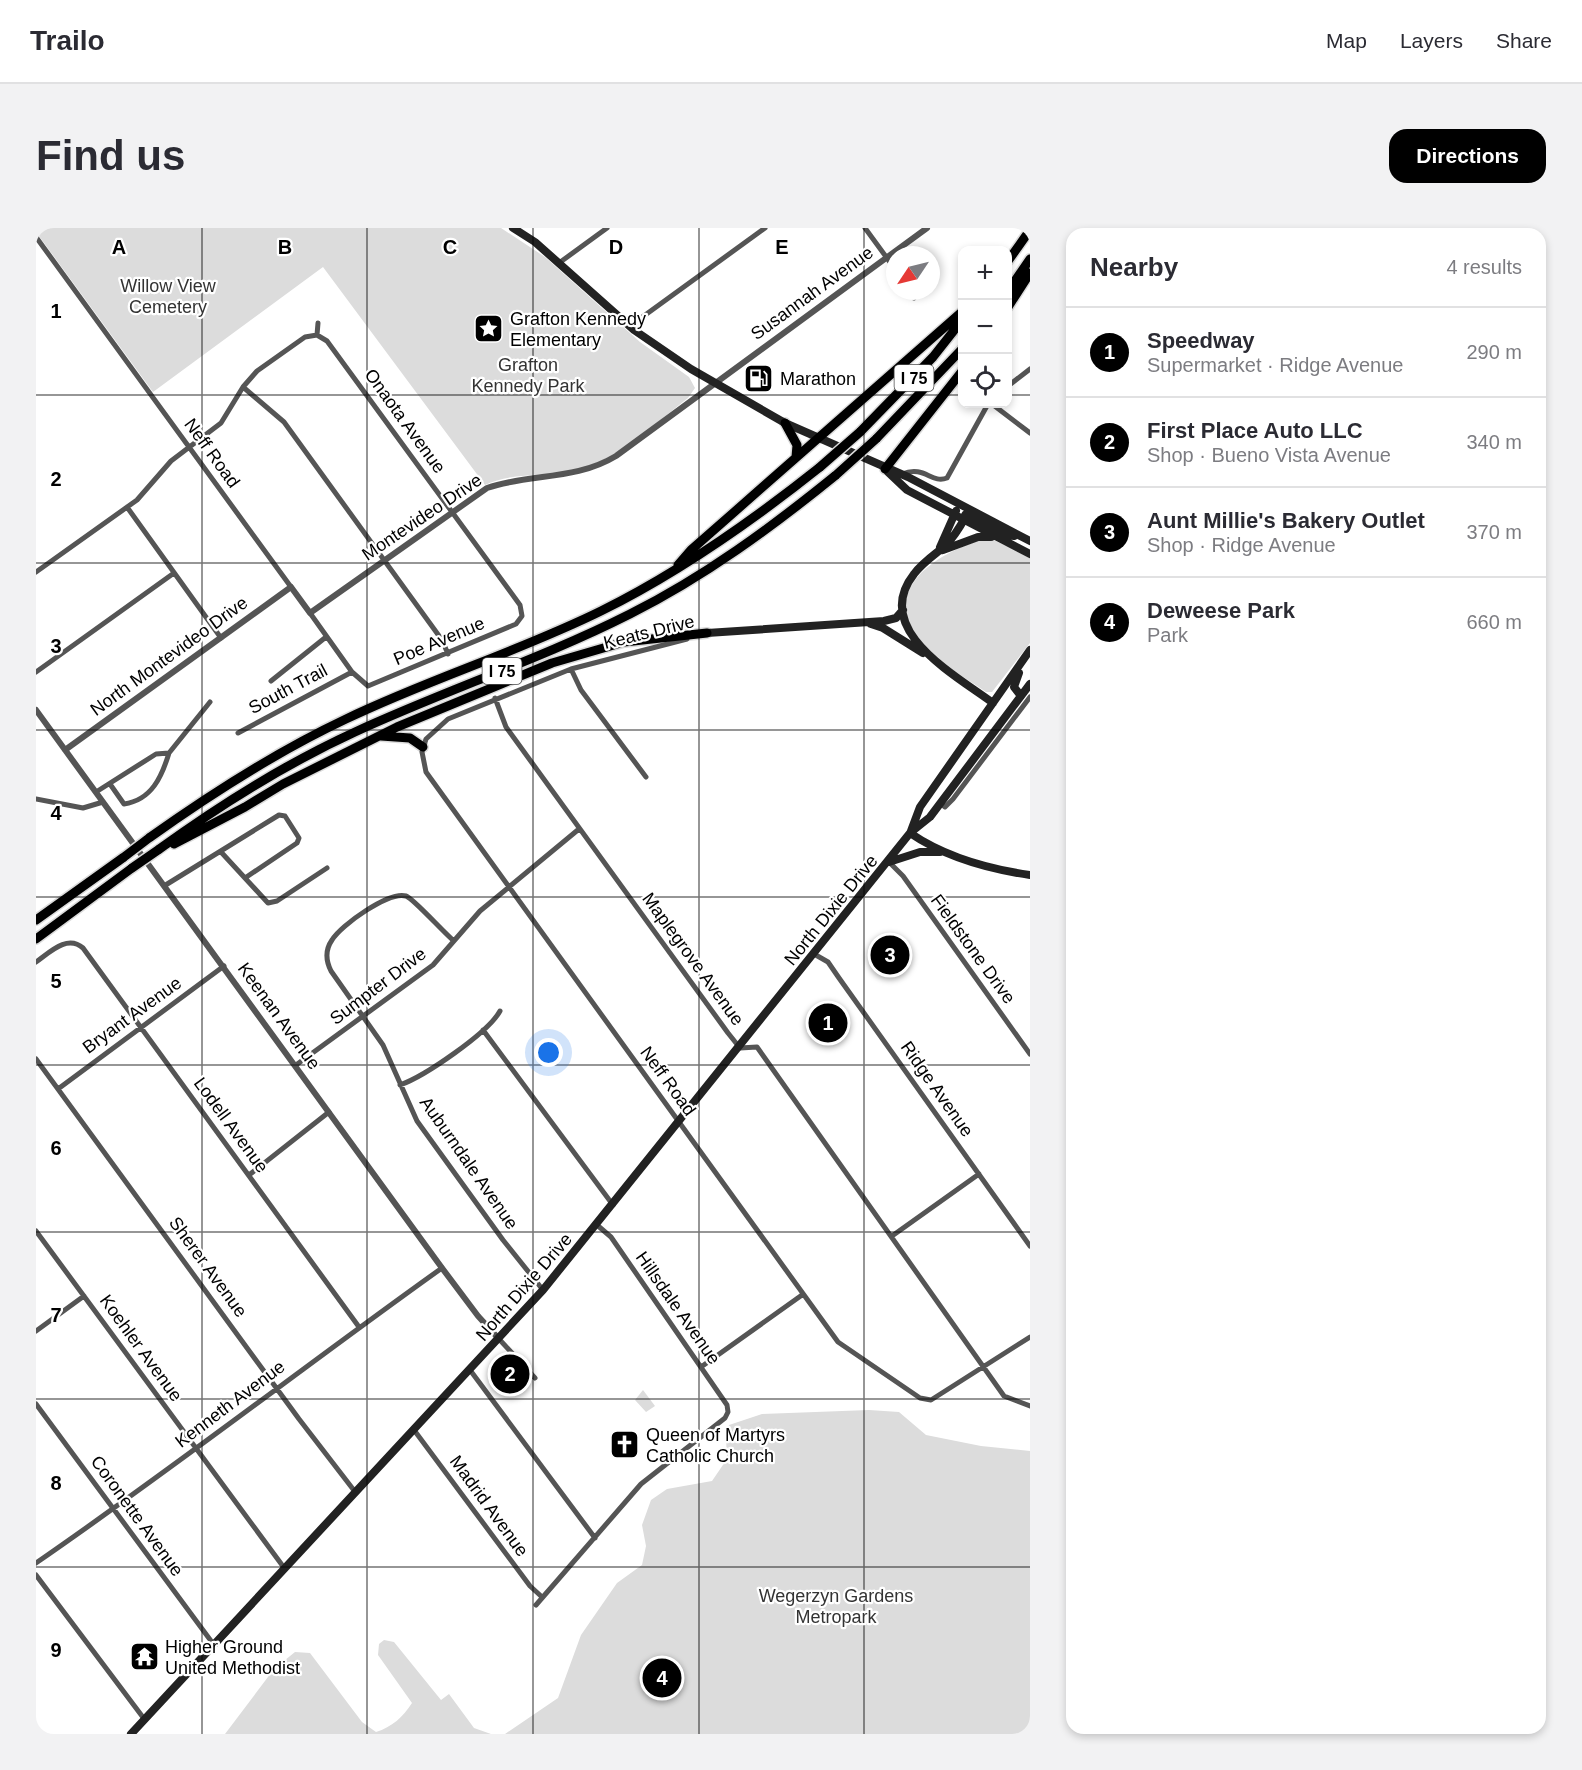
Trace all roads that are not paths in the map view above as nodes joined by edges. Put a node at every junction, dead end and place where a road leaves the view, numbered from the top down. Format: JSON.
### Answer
{"nodes":[{"id":1,"x":513,"y":228,"type":"edge"},
{"id":2,"x":607,"y":228,"type":"edge"},
{"id":3,"x":765,"y":228,"type":"edge"},
{"id":4,"x":865,"y":228,"type":"edge"},
{"id":5,"x":927,"y":228,"type":"edge"},
{"id":6,"x":1030,"y":230,"type":"edge"},
{"id":7,"x":36,"y":237,"type":"edge"},
{"id":8,"x":902,"y":246,"type":"edge"},
{"id":9,"x":1012,"y":255,"type":"edge"},
{"id":10,"x":886,"y":258,"type":"joint"},
{"id":11,"x":1030,"y":259,"type":"edge"},
{"id":12,"x":559,"y":262,"type":"junction"},
{"id":13,"x":1030,"y":273,"type":"edge"},
{"id":14,"x":1012,"y":285,"type":"edge"},
{"id":15,"x":1012,"y":301,"type":"edge"},
{"id":16,"x":958,"y":315,"type":"edge"},
{"id":17,"x":318,"y":323,"type":"dead end"},
{"id":18,"x":958,"y":325,"type":"edge"},
{"id":19,"x":630,"y":326,"type":"junction"},
{"id":20,"x":317,"y":335,"type":"junction"},
{"id":21,"x":958,"y":353,"type":"edge"},
{"id":22,"x":1030,"y":369,"type":"edge"},
{"id":23,"x":1023,"y":375,"type":"junction"},
{"id":24,"x":958,"y":376,"type":"edge"},
{"id":25,"x":1029,"y":379,"type":"edge"},
{"id":26,"x":716,"y":383,"type":"junction"},
{"id":27,"x":1012,"y":383,"type":"edge"},
{"id":28,"x":243,"y":387,"type":"junction"},
{"id":29,"x":988,"y":408,"type":"edge"},
{"id":30,"x":996,"y":408,"type":"edge"},
{"id":31,"x":785,"y":423,"type":"junction"},
{"id":32,"x":1030,"y":433,"type":"edge"},
{"id":33,"x":817,"y":438,"type":"junction"},
{"id":34,"x":190,"y":447,"type":"junction"},
{"id":35,"x":796,"y":457,"type":"junction"},
{"id":36,"x":885,"y":469,"type":"junction"},
{"id":37,"x":901,"y":475,"type":"junction"},
{"id":38,"x":917,"y":482,"type":"junction"},
{"id":39,"x":126,"y":507,"type":"junction"},
{"id":40,"x":452,"y":511,"type":"junction"},
{"id":41,"x":955,"y":513,"type":"junction"},
{"id":42,"x":965,"y":518,"type":"junction"},
{"id":43,"x":995,"y":537,"type":"junction"},
{"id":44,"x":1029,"y":540,"type":"edge"},
{"id":45,"x":936,"y":553,"type":"junction"},
{"id":46,"x":1030,"y":554,"type":"edge"},
{"id":47,"x":384,"y":561,"type":"junction"},
{"id":48,"x":36,"y":572,"type":"edge"},
{"id":49,"x":673,"y":572,"type":"junction"},
{"id":50,"x":174,"y":573,"type":"junction"},
{"id":51,"x":291,"y":587,"type":"junction"},
{"id":52,"x":903,"y":610,"type":"junction"},
{"id":53,"x":310,"y":613,"type":"junction"},
{"id":54,"x":521,"y":619,"type":"joint"},
{"id":55,"x":867,"y":622,"type":"junction"},
{"id":56,"x":707,"y":633,"type":"junction"},
{"id":57,"x":326,"y":637,"type":"junction"},
{"id":58,"x":221,"y":638,"type":"junction"},
{"id":59,"x":1030,"y":652,"type":"edge"},
{"id":60,"x":448,"y":654,"type":"junction"},
{"id":61,"x":928,"y":655,"type":"junction"},
{"id":62,"x":571,"y":669,"type":"junction"},
{"id":63,"x":36,"y":672,"type":"edge"},
{"id":64,"x":352,"y":672,"type":"junction"},
{"id":65,"x":271,"y":681,"type":"dead end"},
{"id":66,"x":1030,"y":684,"type":"edge"},
{"id":67,"x":366,"y":685,"type":"joint"},
{"id":68,"x":495,"y":698,"type":"junction"},
{"id":69,"x":1026,"y":698,"type":"edge"},
{"id":70,"x":210,"y":702,"type":"dead end"},
{"id":71,"x":993,"y":703,"type":"junction"},
{"id":72,"x":36,"y":710,"type":"edge"},
{"id":73,"x":238,"y":733,"type":"dead end"},
{"id":74,"x":376,"y":736,"type":"junction"},
{"id":75,"x":423,"y":747,"type":"junction"},
{"id":76,"x":65,"y":750,"type":"junction"},
{"id":77,"x":169,"y":753,"type":"junction"},
{"id":78,"x":646,"y":777,"type":"dead end"},
{"id":79,"x":942,"y":778,"type":"junction"},
{"id":80,"x":110,"y":784,"type":"junction"},
{"id":81,"x":96,"y":792,"type":"junction"},
{"id":82,"x":36,"y":799,"type":"edge"},
{"id":83,"x":103,"y":802,"type":"junction"},
{"id":84,"x":940,"y":803,"type":"junction"},
{"id":85,"x":579,"y":829,"type":"junction"},
{"id":86,"x":910,"y":834,"type":"junction"},
{"id":87,"x":158,"y":850,"type":"junction"},
{"id":88,"x":221,"y":852,"type":"junction"},
{"id":89,"x":946,"y":853,"type":"junction"},
{"id":90,"x":889,"y":862,"type":"junction"},
{"id":91,"x":327,"y":868,"type":"dead end"},
{"id":92,"x":1030,"y":874,"type":"edge"},
{"id":93,"x":245,"y":878,"type":"junction"},
{"id":94,"x":164,"y":886,"type":"junction"},
{"id":95,"x":508,"y":889,"type":"junction"},
{"id":96,"x":36,"y":920,"type":"edge"},
{"id":97,"x":36,"y":939,"type":"edge"},
{"id":98,"x":454,"y":941,"type":"junction"},
{"id":99,"x":814,"y":954,"type":"junction"},
{"id":100,"x":36,"y":962,"type":"edge"},
{"id":101,"x":224,"y":966,"type":"junction"},
{"id":102,"x":500,"y":1011,"type":"dead end"},
{"id":103,"x":363,"y":1016,"type":"junction"},
{"id":104,"x":141,"y":1027,"type":"junction"},
{"id":105,"x":483,"y":1030,"type":"junction"},
{"id":106,"x":740,"y":1048,"type":"junction"},
{"id":107,"x":1030,"y":1054,"type":"edge"},
{"id":108,"x":36,"y":1059,"type":"edge"},
{"id":109,"x":296,"y":1065,"type":"junction"},
{"id":110,"x":400,"y":1085,"type":"junction"},
{"id":111,"x":58,"y":1089,"type":"junction"},
{"id":112,"x":329,"y":1112,"type":"junction"},
{"id":113,"x":680,"y":1122,"type":"junction"},
{"id":114,"x":979,"y":1174,"type":"junction"},
{"id":115,"x":249,"y":1175,"type":"junction"},
{"id":116,"x":613,"y":1205,"type":"junction"},
{"id":117,"x":597,"y":1225,"type":"junction"},
{"id":118,"x":36,"y":1231,"type":"edge"},
{"id":119,"x":892,"y":1236,"type":"junction"},
{"id":120,"x":1030,"y":1246,"type":"edge"},
{"id":121,"x":442,"y":1268,"type":"junction"},
{"id":122,"x":543,"y":1290,"type":"junction"},
{"id":123,"x":802,"y":1294,"type":"junction"},
{"id":124,"x":84,"y":1296,"type":"junction"},
{"id":125,"x":359,"y":1327,"type":"junction"},
{"id":126,"x":36,"y":1331,"type":"edge"},
{"id":127,"x":1030,"y":1337,"type":"edge"},
{"id":128,"x":499,"y":1339,"type":"junction"},
{"id":129,"x":701,"y":1367,"type":"junction"},
{"id":130,"x":984,"y":1367,"type":"junction"},
{"id":131,"x":470,"y":1370,"type":"junction"},
{"id":132,"x":535,"y":1378,"type":"dead end"},
{"id":133,"x":277,"y":1387,"type":"junction"},
{"id":134,"x":36,"y":1404,"type":"edge"},
{"id":135,"x":1030,"y":1406,"type":"edge"},
{"id":136,"x":414,"y":1430,"type":"junction"},
{"id":137,"x":196,"y":1449,"type":"junction"},
{"id":138,"x":356,"y":1493,"type":"junction"},
{"id":139,"x":114,"y":1509,"type":"junction"},
{"id":140,"x":595,"y":1538,"type":"junction"},
{"id":141,"x":36,"y":1563,"type":"edge"},
{"id":142,"x":285,"y":1569,"type":"junction"},
{"id":143,"x":36,"y":1575,"type":"edge"},
{"id":144,"x":542,"y":1597,"type":"junction"},
{"id":145,"x":536,"y":1605,"type":"dead end"},
{"id":146,"x":214,"y":1645,"type":"junction"},
{"id":147,"x":144,"y":1720,"type":"junction"},
{"id":148,"x":131,"y":1734,"type":"edge"}],
"edges":[{"from":1,"to":12,"type":"main road"},
{"from":2,"to":12,"type":"street"},
{"from":3,"to":19,"type":"street"},
{"from":4,"to":10,"type":"street"},
{"from":5,"to":8,"type":"street","name":"Susannah Avenue"},
{"from":6,"to":9,"type":"highway"},
{"from":7,"to":34,"type":"street","name":"Neff Road"},
{"from":10,"to":26,"type":"street","name":"Susannah Avenue"},
{"from":11,"to":14,"type":"highway"},
{"from":12,"to":19,"type":"main road"},
{"from":13,"to":15,"type":"highway"},
{"from":16,"to":33,"type":"highway"},
{"from":17,"to":20,"type":"street"},
{"from":18,"to":49,"type":"highway","number":"I 75","bridge":true},
{"from":19,"to":26,"type":"main road"},
{"from":20,"to":28,"type":"street"},
{"from":20,"to":40,"type":"street","name":"Onaota Avenue"},
{"from":21,"to":87,"type":"highway","number":"I 75","bridge":true},
{"from":22,"to":23,"type":"street"},
{"from":23,"to":25,"type":"street"},
{"from":23,"to":27,"type":"street"},
{"from":24,"to":36,"type":"highway"},
{"from":26,"to":31,"type":"main road"},
{"from":26,"to":40,"type":"street","name":"Montevideo Drive"},
{"from":28,"to":34,"type":"street"},
{"from":28,"to":47,"type":"street"},
{"from":29,"to":37,"type":"street"},
{"from":30,"to":32,"type":"street"},
{"from":31,"to":33,"type":"main road"},
{"from":31,"to":35,"type":"highway"},
{"from":33,"to":35,"type":"highway"},
{"from":33,"to":36,"type":"main road"},
{"from":34,"to":39,"type":"street"},
{"from":34,"to":51,"type":"street","name":"Neff Road"},
{"from":35,"to":49,"type":"highway"},
{"from":36,"to":37,"type":"main road"},
{"from":36,"to":41,"type":"main road"},
{"from":37,"to":38,"type":"main road"},
{"from":38,"to":41,"type":"main road"},
{"from":38,"to":44,"type":"main road"},
{"from":39,"to":48,"type":"street"},
{"from":39,"to":50,"type":"street"},
{"from":40,"to":47,"type":"street","name":"Montevideo Drive"},
{"from":40,"to":54,"type":"street","name":"Onaota Avenue"},
{"from":41,"to":42,"type":"main road"},
{"from":41,"to":45,"type":"main road"},
{"from":42,"to":43,"type":"main road"},
{"from":42,"to":44,"type":"main road"},
{"from":42,"to":45,"type":"main road"},
{"from":43,"to":45,"type":"main road"},
{"from":43,"to":46,"type":"main road"},
{"from":45,"to":52,"type":"main road"},
{"from":47,"to":53,"type":"street","name":"Montevideo Drive"},
{"from":47,"to":60,"type":"street"},
{"from":49,"to":96,"type":"highway","number":"I 75","bridge":true},
{"from":50,"to":58,"type":"street"},
{"from":50,"to":63,"type":"street"},
{"from":51,"to":53,"type":"street","name":"Neff Road"},
{"from":51,"to":58,"type":"street","name":"North Montevideo Drive"},
{"from":52,"to":55,"type":"main road","name":"Keats Drive"},
{"from":52,"to":61,"type":"main road"},
{"from":53,"to":57,"type":"street","name":"Neff Road"},
{"from":54,"to":60,"type":"street","name":"Poe Avenue"},
{"from":55,"to":56,"type":"main road","name":"Keats Drive"},
{"from":55,"to":61,"type":"main road"},
{"from":56,"to":62,"type":"street","name":"Keats Drive"},
{"from":56,"to":74,"type":"highway"},
{"from":57,"to":64,"type":"street","name":"Neff Road"},
{"from":57,"to":65,"type":"street"},
{"from":58,"to":76,"type":"street","name":"North Montevideo Drive"},
{"from":59,"to":69,"type":"main road"},
{"from":59,"to":71,"type":"main road","name":"North Dixie Drive"},
{"from":60,"to":67,"type":"street","name":"Poe Avenue"},
{"from":61,"to":71,"type":"main road"},
{"from":62,"to":68,"type":"street","name":"Keats Drive"},
{"from":62,"to":78,"type":"street"},
{"from":64,"to":67,"type":"street","name":"Neff Road"},
{"from":64,"to":73,"type":"street","name":"South Trail"},
{"from":66,"to":69,"type":"main road","name":"North Dixie Drive"},
{"from":68,"to":75,"type":"street","name":"Keats Drive"},
{"from":68,"to":85,"type":"street","name":"Maplegrove Avenue"},
{"from":69,"to":84,"type":"main road","name":"North Dixie Drive"},
{"from":70,"to":77,"type":"street"},
{"from":71,"to":79,"type":"main road","name":"North Dixie Drive"},
{"from":72,"to":76,"type":"street","name":"Keenan Avenue"},
{"from":74,"to":75,"type":"highway"},
{"from":74,"to":87,"type":"highway"},
{"from":75,"to":95,"type":"street","name":"Neff Road"},
{"from":76,"to":81,"type":"street","name":"Keenan Avenue"},
{"from":77,"to":80,"type":"street"},
{"from":77,"to":80,"type":"street"},
{"from":79,"to":84,"type":"main road"},
{"from":79,"to":86,"type":"main road","name":"North Dixie Drive"},
{"from":80,"to":81,"type":"street"},
{"from":81,"to":83,"type":"street","name":"Keenan Avenue"},
{"from":82,"to":83,"type":"street"},
{"from":83,"to":94,"type":"street","name":"Keenan Avenue"},
{"from":84,"to":86,"type":"main road","name":"North Dixie Drive"},
{"from":85,"to":95,"type":"street","name":"Sumpter Drive"},
{"from":85,"to":106,"type":"street","name":"Maplegrove Avenue"},
{"from":86,"to":89,"type":"main road"},
{"from":86,"to":90,"type":"main road","name":"North Dixie Drive"},
{"from":87,"to":97,"type":"highway","number":"I 75","bridge":true},
{"from":88,"to":93,"type":"street"},
{"from":88,"to":93,"type":"street"},
{"from":88,"to":94,"type":"street"},
{"from":89,"to":90,"type":"main road"},
{"from":89,"to":92,"type":"main road"},
{"from":90,"to":99,"type":"main road","name":"North Dixie Drive"},
{"from":90,"to":107,"type":"street","name":"Fieldstone Drive"},
{"from":91,"to":93,"type":"street"},
{"from":94,"to":101,"type":"street","name":"Keenan Avenue"},
{"from":95,"to":98,"type":"street","name":"Sumpter Drive"},
{"from":95,"to":113,"type":"street","name":"Neff Road"},
{"from":98,"to":103,"type":"street","name":"Sumpter Drive"},
{"from":98,"to":103,"type":"street","name":"Auburndale Avenue"},
{"from":99,"to":106,"type":"main road","name":"North Dixie Drive"},
{"from":99,"to":114,"type":"street","name":"Ridge Avenue"},
{"from":100,"to":104,"type":"street","name":"Lodell Avenue"},
{"from":101,"to":104,"type":"street","name":"Bryant Avenue"},
{"from":101,"to":109,"type":"street","name":"Keenan Avenue"},
{"from":102,"to":105,"type":"street"},
{"from":103,"to":109,"type":"street","name":"Sumpter Drive"},
{"from":103,"to":110,"type":"street","name":"Auburndale Avenue"},
{"from":104,"to":111,"type":"street","name":"Bryant Avenue"},
{"from":104,"to":115,"type":"street","name":"Lodell Avenue"},
{"from":105,"to":110,"type":"street"},
{"from":105,"to":116,"type":"street"},
{"from":106,"to":113,"type":"main road","name":"North Dixie Drive"},
{"from":106,"to":119,"type":"street","name":"Maplegrove Avenue"},
{"from":108,"to":111,"type":"street","name":"Sherer Avenue"},
{"from":109,"to":112,"type":"street","name":"Keenan Avenue"},
{"from":110,"to":122,"type":"street","name":"Auburndale Avenue"},
{"from":111,"to":133,"type":"street","name":"Sherer Avenue"},
{"from":112,"to":115,"type":"street"},
{"from":112,"to":121,"type":"street","name":"Keenan Avenue"},
{"from":113,"to":116,"type":"main road","name":"North Dixie Drive"},
{"from":113,"to":123,"type":"street","name":"Neff Road"},
{"from":114,"to":119,"type":"street"},
{"from":114,"to":120,"type":"street","name":"Ridge Avenue"},
{"from":115,"to":125,"type":"street","name":"Lodell Avenue"},
{"from":116,"to":117,"type":"main road","name":"North Dixie Drive"},
{"from":117,"to":122,"type":"main road","name":"North Dixie Drive"},
{"from":117,"to":129,"type":"street","name":"Hillsdale Avenue"},
{"from":118,"to":124,"type":"street","name":"Koehler Avenue"},
{"from":119,"to":130,"type":"street","name":"Maplegrove Avenue"},
{"from":121,"to":125,"type":"street","name":"Kenneth Avenue"},
{"from":121,"to":128,"type":"street","name":"Keenan Avenue"},
{"from":122,"to":128,"type":"main road","name":"North Dixie Drive"},
{"from":123,"to":129,"type":"street"},
{"from":123,"to":130,"type":"street","name":"Neff Road"},
{"from":124,"to":126,"type":"street"},
{"from":124,"to":137,"type":"street","name":"Koehler Avenue"},
{"from":125,"to":133,"type":"street","name":"Kenneth Avenue"},
{"from":127,"to":130,"type":"street"},
{"from":128,"to":131,"type":"main road","name":"North Dixie Drive"},
{"from":128,"to":132,"type":"street"},
{"from":129,"to":140,"type":"street","name":"Hillsdale Avenue"},
{"from":130,"to":135,"type":"street","name":"Maplegrove Avenue"},
{"from":131,"to":136,"type":"main road","name":"North Dixie Drive"},
{"from":131,"to":140,"type":"street"},
{"from":133,"to":137,"type":"street","name":"Kenneth Avenue"},
{"from":133,"to":138,"type":"street","name":"Sherer Avenue"},
{"from":134,"to":139,"type":"street","name":"Coronette Avenue"},
{"from":136,"to":138,"type":"main road","name":"North Dixie Drive"},
{"from":136,"to":144,"type":"street","name":"Madrid Avenue"},
{"from":137,"to":139,"type":"street","name":"Kenneth Avenue"},
{"from":137,"to":142,"type":"street","name":"Koehler Avenue"},
{"from":138,"to":142,"type":"main road","name":"North Dixie Drive"},
{"from":139,"to":141,"type":"street","name":"Kenneth Avenue"},
{"from":139,"to":146,"type":"street","name":"Coronette Avenue"},
{"from":140,"to":144,"type":"street"},
{"from":142,"to":146,"type":"main road","name":"North Dixie Drive"},
{"from":143,"to":147,"type":"street"},
{"from":144,"to":145,"type":"street"},
{"from":146,"to":147,"type":"main road","name":"North Dixie Drive"},
{"from":147,"to":148,"type":"main road","name":"North Dixie Drive"}]}
